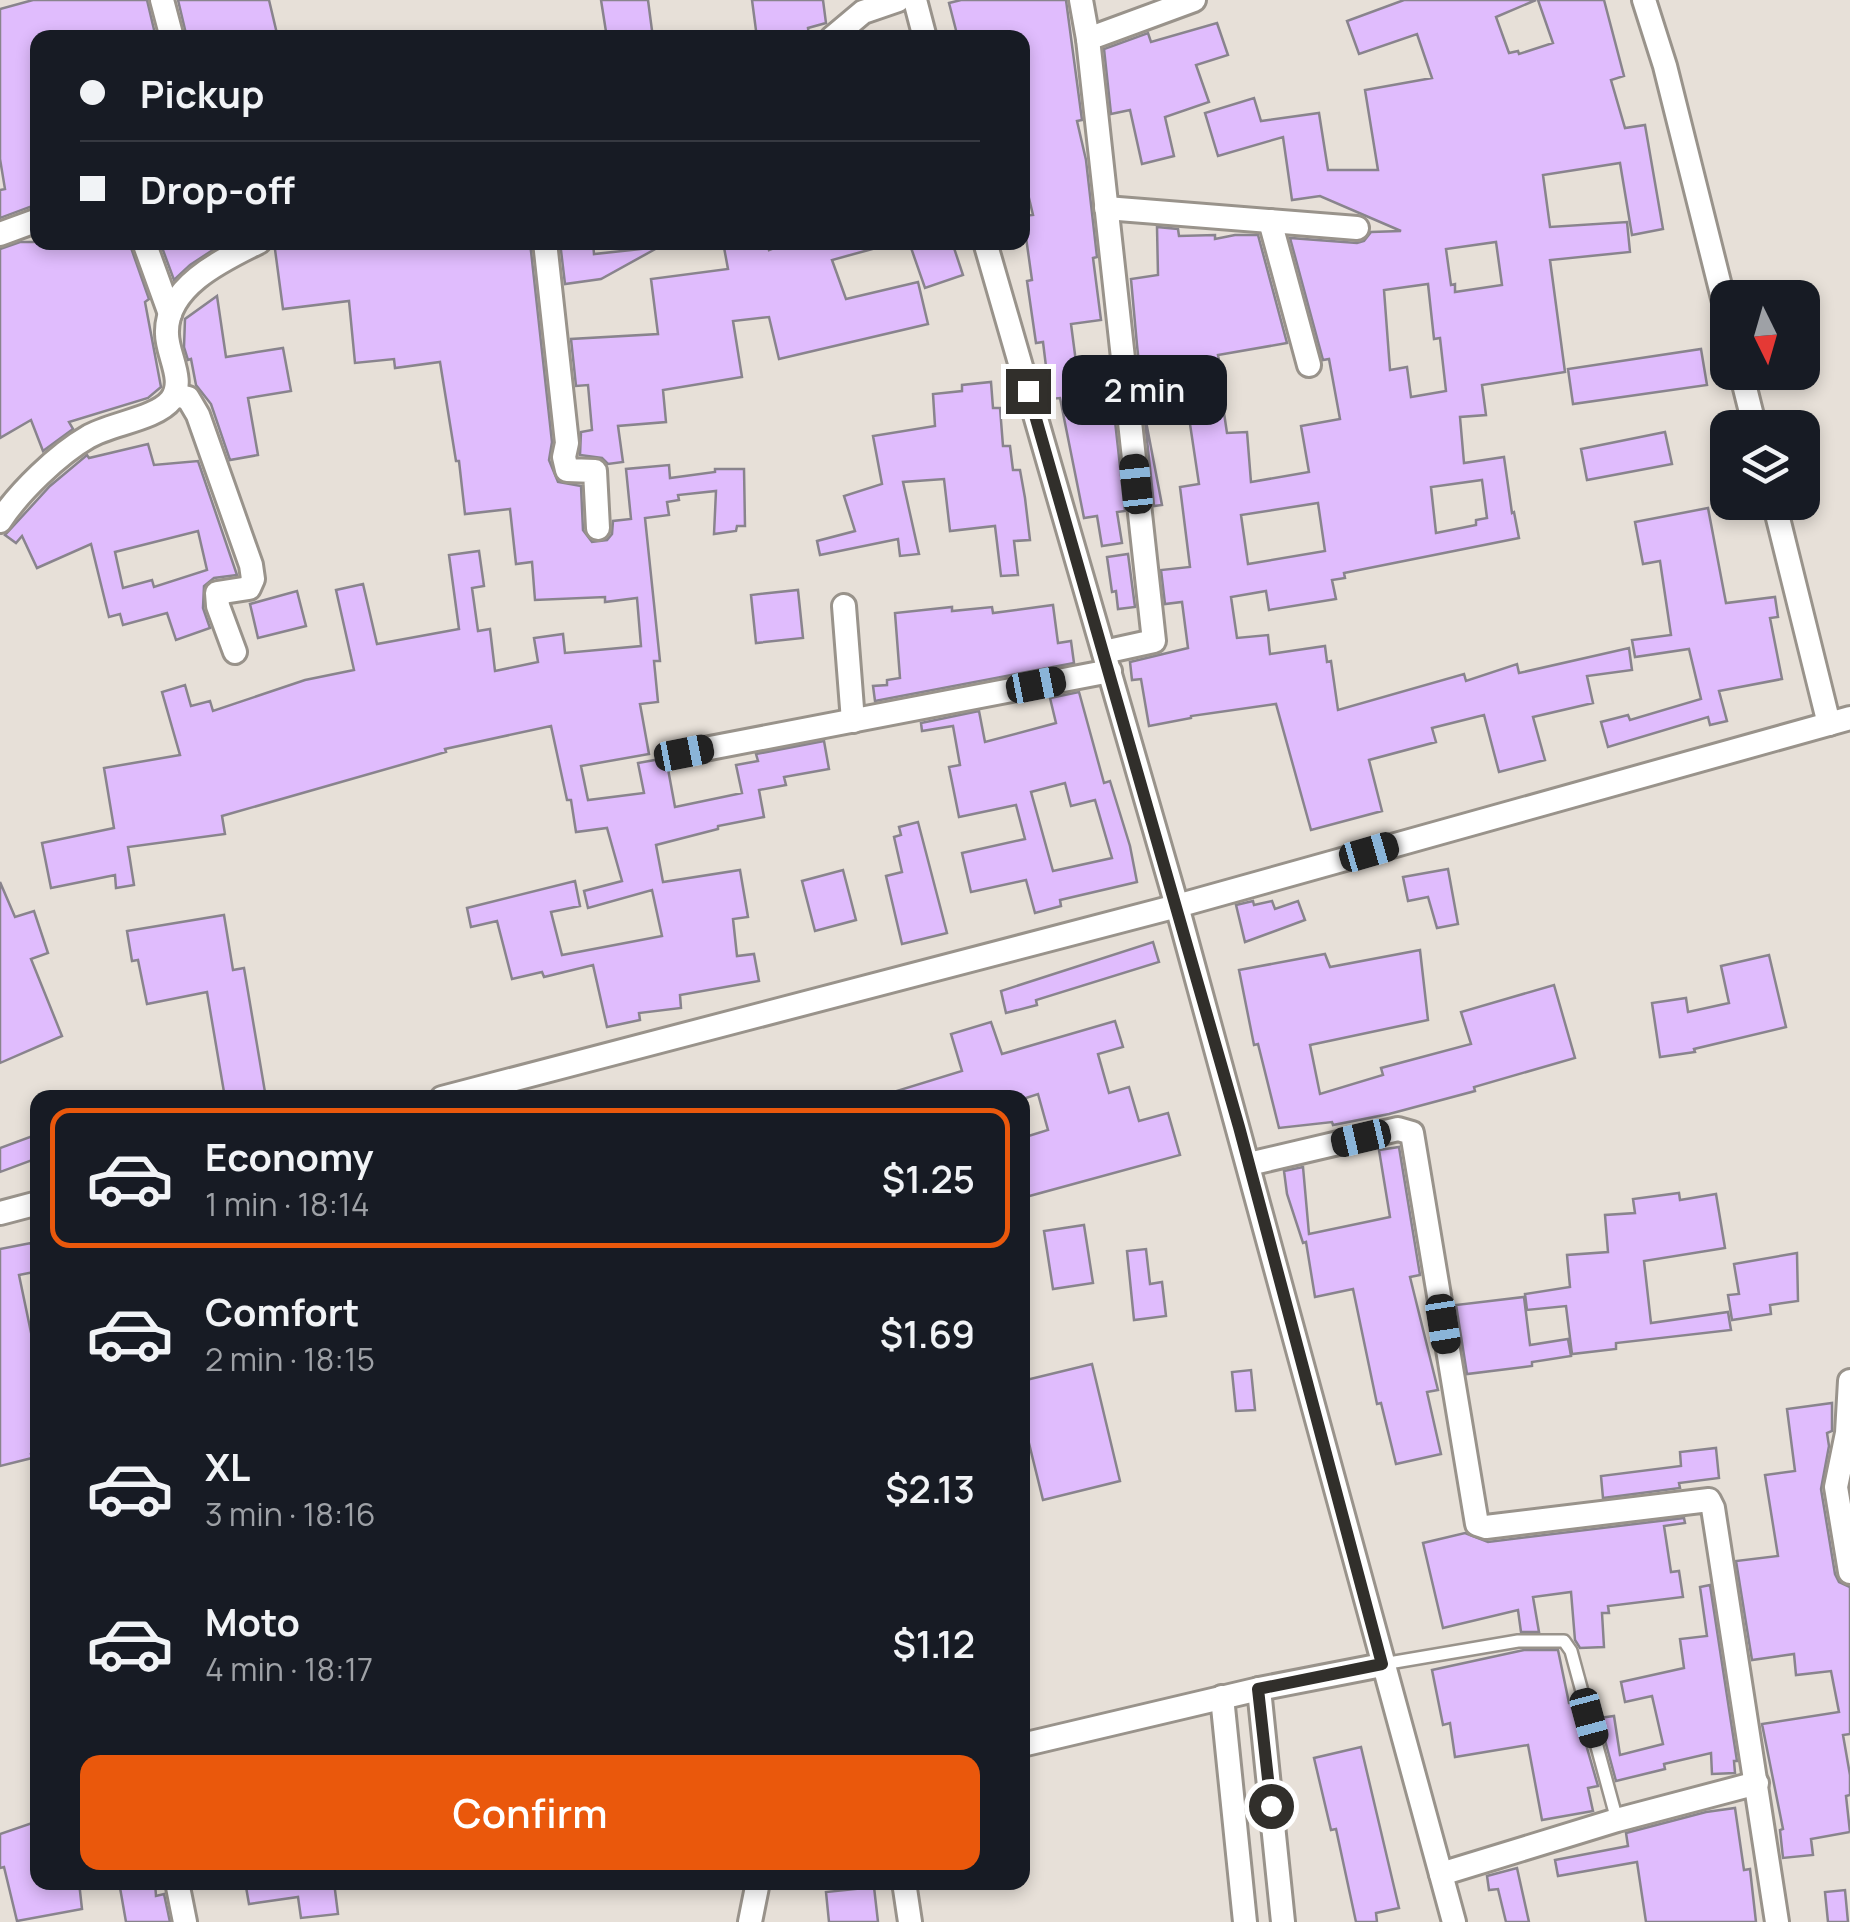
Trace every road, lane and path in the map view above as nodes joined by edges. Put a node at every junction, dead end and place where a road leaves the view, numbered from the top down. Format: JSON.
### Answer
{"nodes":[{"id":1,"x":162,"y":0,"type":"edge"},
{"id":2,"x":898,"y":0,"type":"edge"},
{"id":3,"x":914,"y":0,"type":"edge"},
{"id":4,"x":1080,"y":0,"type":"edge"},
{"id":5,"x":1194,"y":0,"type":"edge"},
{"id":6,"x":1644,"y":0,"type":"edge"},
{"id":7,"x":170,"y":30,"type":"edge"},
{"id":8,"x":842,"y":30,"type":"edge"},
{"id":9,"x":923,"y":30,"type":"edge"},
{"id":10,"x":1088,"y":39,"type":"junction"},
{"id":11,"x":1106,"y":208,"type":"junction"},
{"id":12,"x":1270,"y":221,"type":"junction"},
{"id":13,"x":30,"y":223,"type":"edge"},
{"id":14,"x":1357,"y":228,"type":"dead end"},
{"id":15,"x":0,"y":234,"type":"edge"},
{"id":16,"x":147,"y":250,"type":"edge"},
{"id":17,"x":225,"y":250,"type":"edge"},
{"id":18,"x":547,"y":250,"type":"edge"},
{"id":19,"x":987,"y":250,"type":"edge"},
{"id":20,"x":1718,"y":280,"type":"edge"},
{"id":21,"x":170,"y":314,"type":"junction"},
{"id":22,"x":1309,"y":365,"type":"dead end"},
{"id":23,"x":175,"y":395,"type":"junction"},
{"id":24,"x":0,"y":520,"type":"edge"},
{"id":25,"x":1779,"y":520,"type":"edge"},
{"id":26,"x":598,"y":528,"type":"dead end"},
{"id":27,"x":844,"y":606,"type":"dead end"},
{"id":28,"x":236,"y":652,"type":"dead end"},
{"id":29,"x":1107,"y":661,"type":"junction"},
{"id":30,"x":853,"y":721,"type":"junction"},
{"id":31,"x":1840,"y":721,"type":"edge"},
{"id":32,"x":684,"y":753,"type":"dead end"},
{"id":33,"x":1177,"y":906,"type":"junction"},
{"id":34,"x":473,"y":1090,"type":"edge"},
{"id":35,"x":1249,"y":1164,"type":"junction"},
{"id":36,"x":30,"y":1205,"type":"edge"},
{"id":37,"x":0,"y":1213,"type":"edge"},
{"id":38,"x":1850,"y":1381,"type":"edge"},
{"id":39,"x":1850,"y":1572,"type":"edge"},
{"id":40,"x":1382,"y":1664,"type":"junction"},
{"id":41,"x":1258,"y":1689,"type":"junction"},
{"id":42,"x":1222,"y":1697,"type":"junction"},
{"id":43,"x":1030,"y":1743,"type":"edge"},
{"id":44,"x":1757,"y":1784,"type":"junction"},
{"id":45,"x":1617,"y":1820,"type":"junction"},
{"id":46,"x":1440,"y":1874,"type":"junction"},
{"id":47,"x":179,"y":1890,"type":"edge"},
{"id":48,"x":756,"y":1890,"type":"edge"},
{"id":49,"x":905,"y":1890,"type":"edge"},
{"id":50,"x":186,"y":1922,"type":"edge"},
{"id":51,"x":750,"y":1922,"type":"edge"},
{"id":52,"x":910,"y":1922,"type":"edge"},
{"id":53,"x":1246,"y":1922,"type":"edge"},
{"id":54,"x":1283,"y":1922,"type":"edge"},
{"id":55,"x":1454,"y":1922,"type":"edge"},
{"id":56,"x":1777,"y":1922,"type":"edge"}],
"edges":[{"from":1,"to":7,"type":"street"},
{"from":2,"to":8,"type":"street"},
{"from":3,"to":9,"type":"street"},
{"from":4,"to":10,"type":"street"},
{"from":5,"to":10,"type":"street"},
{"from":6,"to":20,"type":"street"},
{"from":10,"to":11,"type":"street"},
{"from":11,"to":12,"type":"street"},
{"from":11,"to":29,"type":"street"},
{"from":12,"to":14,"type":"street"},
{"from":12,"to":22,"type":"street"},
{"from":13,"to":15,"type":"street"},
{"from":16,"to":21,"type":"street"},
{"from":17,"to":21,"type":"street"},
{"from":18,"to":26,"type":"street"},
{"from":19,"to":29,"type":"street"},
{"from":21,"to":23,"type":"street"},
{"from":23,"to":24,"type":"street"},
{"from":23,"to":28,"type":"street"},
{"from":25,"to":31,"type":"street"},
{"from":27,"to":30,"type":"street"},
{"from":29,"to":30,"type":"street"},
{"from":29,"to":33,"type":"street"},
{"from":30,"to":32,"type":"street"},
{"from":31,"to":33,"type":"street"},
{"from":33,"to":34,"type":"street"},
{"from":33,"to":35,"type":"street"},
{"from":35,"to":40,"type":"street"},
{"from":35,"to":44,"type":"street"},
{"from":36,"to":37,"type":"street"},
{"from":38,"to":39,"type":"street"},
{"from":40,"to":41,"type":"street"},
{"from":40,"to":45,"type":"lane"},
{"from":40,"to":46,"type":"street"},
{"from":41,"to":42,"type":"street"},
{"from":41,"to":54,"type":"street"},
{"from":42,"to":43,"type":"street"},
{"from":42,"to":53,"type":"street"},
{"from":44,"to":45,"type":"street"},
{"from":44,"to":56,"type":"street"},
{"from":45,"to":46,"type":"street"},
{"from":46,"to":55,"type":"street"},
{"from":47,"to":50,"type":"street"},
{"from":48,"to":51,"type":"street"},
{"from":49,"to":52,"type":"street"}]}
